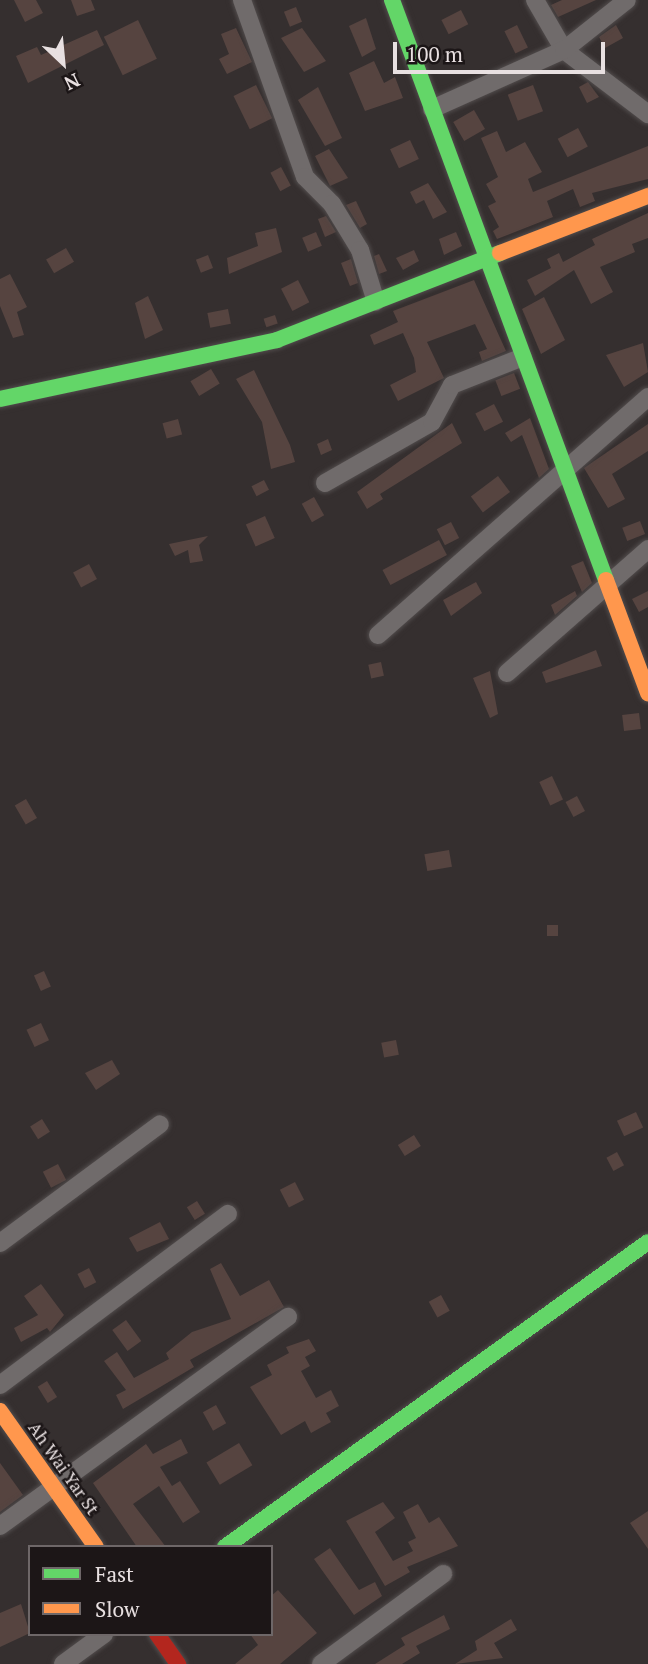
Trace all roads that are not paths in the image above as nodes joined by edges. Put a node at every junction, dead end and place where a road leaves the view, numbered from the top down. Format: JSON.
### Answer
{"nodes":[{"id":1,"x":242,"y":0,"type":"edge"},
{"id":2,"x":391,"y":0,"type":"edge"},
{"id":3,"x":535,"y":0,"type":"edge"},
{"id":4,"x":627,"y":0,"type":"edge"},
{"id":5,"x":565,"y":50,"type":"junction"},
{"id":6,"x":432,"y":109,"type":"junction"},
{"id":7,"x":648,"y":114,"type":"edge"},
{"id":8,"x":648,"y":196,"type":"edge"},
{"id":9,"x":487,"y":259,"type":"junction"},
{"id":10,"x":376,"y":302,"type":"junction"},
{"id":11,"x":523,"y":357,"type":"junction"},
{"id":12,"x":648,"y":397,"type":"edge"},
{"id":13,"x":0,"y":399,"type":"edge"},
{"id":14,"x":565,"y":469,"type":"junction"},
{"id":15,"x":326,"y":483,"type":"dead end"},
{"id":16,"x":648,"y":549,"type":"edge"},
{"id":17,"x":607,"y":584,"type":"junction"},
{"id":18,"x":378,"y":635,"type":"dead end"},
{"id":19,"x":507,"y":673,"type":"dead end"},
{"id":20,"x":648,"y":692,"type":"edge"},
{"id":21,"x":160,"y":1124,"type":"dead end"},
{"id":22,"x":228,"y":1214,"type":"dead end"},
{"id":23,"x":648,"y":1242,"type":"edge"},
{"id":24,"x":0,"y":1243,"type":"edge"},
{"id":25,"x":288,"y":1317,"type":"dead end"},
{"id":26,"x":0,"y":1385,"type":"edge"},
{"id":27,"x":0,"y":1410,"type":"edge"},
{"id":28,"x":54,"y":1487,"type":"junction"},
{"id":29,"x":0,"y":1526,"type":"edge"},
{"id":30,"x":95,"y":1545,"type":"edge"},
{"id":31,"x":228,"y":1545,"type":"edge"},
{"id":32,"x":443,"y":1574,"type":"dead end"},
{"id":33,"x":101,"y":1636,"type":"edge"},
{"id":34,"x":158,"y":1636,"type":"edge"},
{"id":35,"x":63,"y":1664,"type":"edge"},
{"id":36,"x":178,"y":1664,"type":"edge"},
{"id":37,"x":321,"y":1664,"type":"edge"}],
"edges":[{"from":1,"to":10,"type":"street"},
{"from":2,"to":6,"type":"street"},
{"from":3,"to":5,"type":"street"},
{"from":4,"to":5,"type":"street"},
{"from":5,"to":6,"type":"street"},
{"from":5,"to":7,"type":"street"},
{"from":6,"to":9,"type":"street"},
{"from":8,"to":9,"type":"street"},
{"from":9,"to":10,"type":"street"},
{"from":9,"to":11,"type":"street"},
{"from":10,"to":13,"type":"street"},
{"from":11,"to":14,"type":"street"},
{"from":11,"to":15,"type":"street"},
{"from":12,"to":14,"type":"street"},
{"from":14,"to":17,"type":"street"},
{"from":14,"to":18,"type":"street"},
{"from":16,"to":17,"type":"street"},
{"from":17,"to":19,"type":"street"},
{"from":17,"to":20,"type":"street"},
{"from":21,"to":24,"type":"street"},
{"from":22,"to":26,"type":"street"},
{"from":23,"to":31,"type":"street"},
{"from":25,"to":28,"type":"street"},
{"from":27,"to":28,"type":"street","name":"Ah Wai Yar St"},
{"from":28,"to":29,"type":"street"},
{"from":28,"to":30,"type":"street","name":"Ah Wai Yar St"},
{"from":32,"to":37,"type":"street"},
{"from":33,"to":35,"type":"street"},
{"from":34,"to":36,"type":"street"}]}
